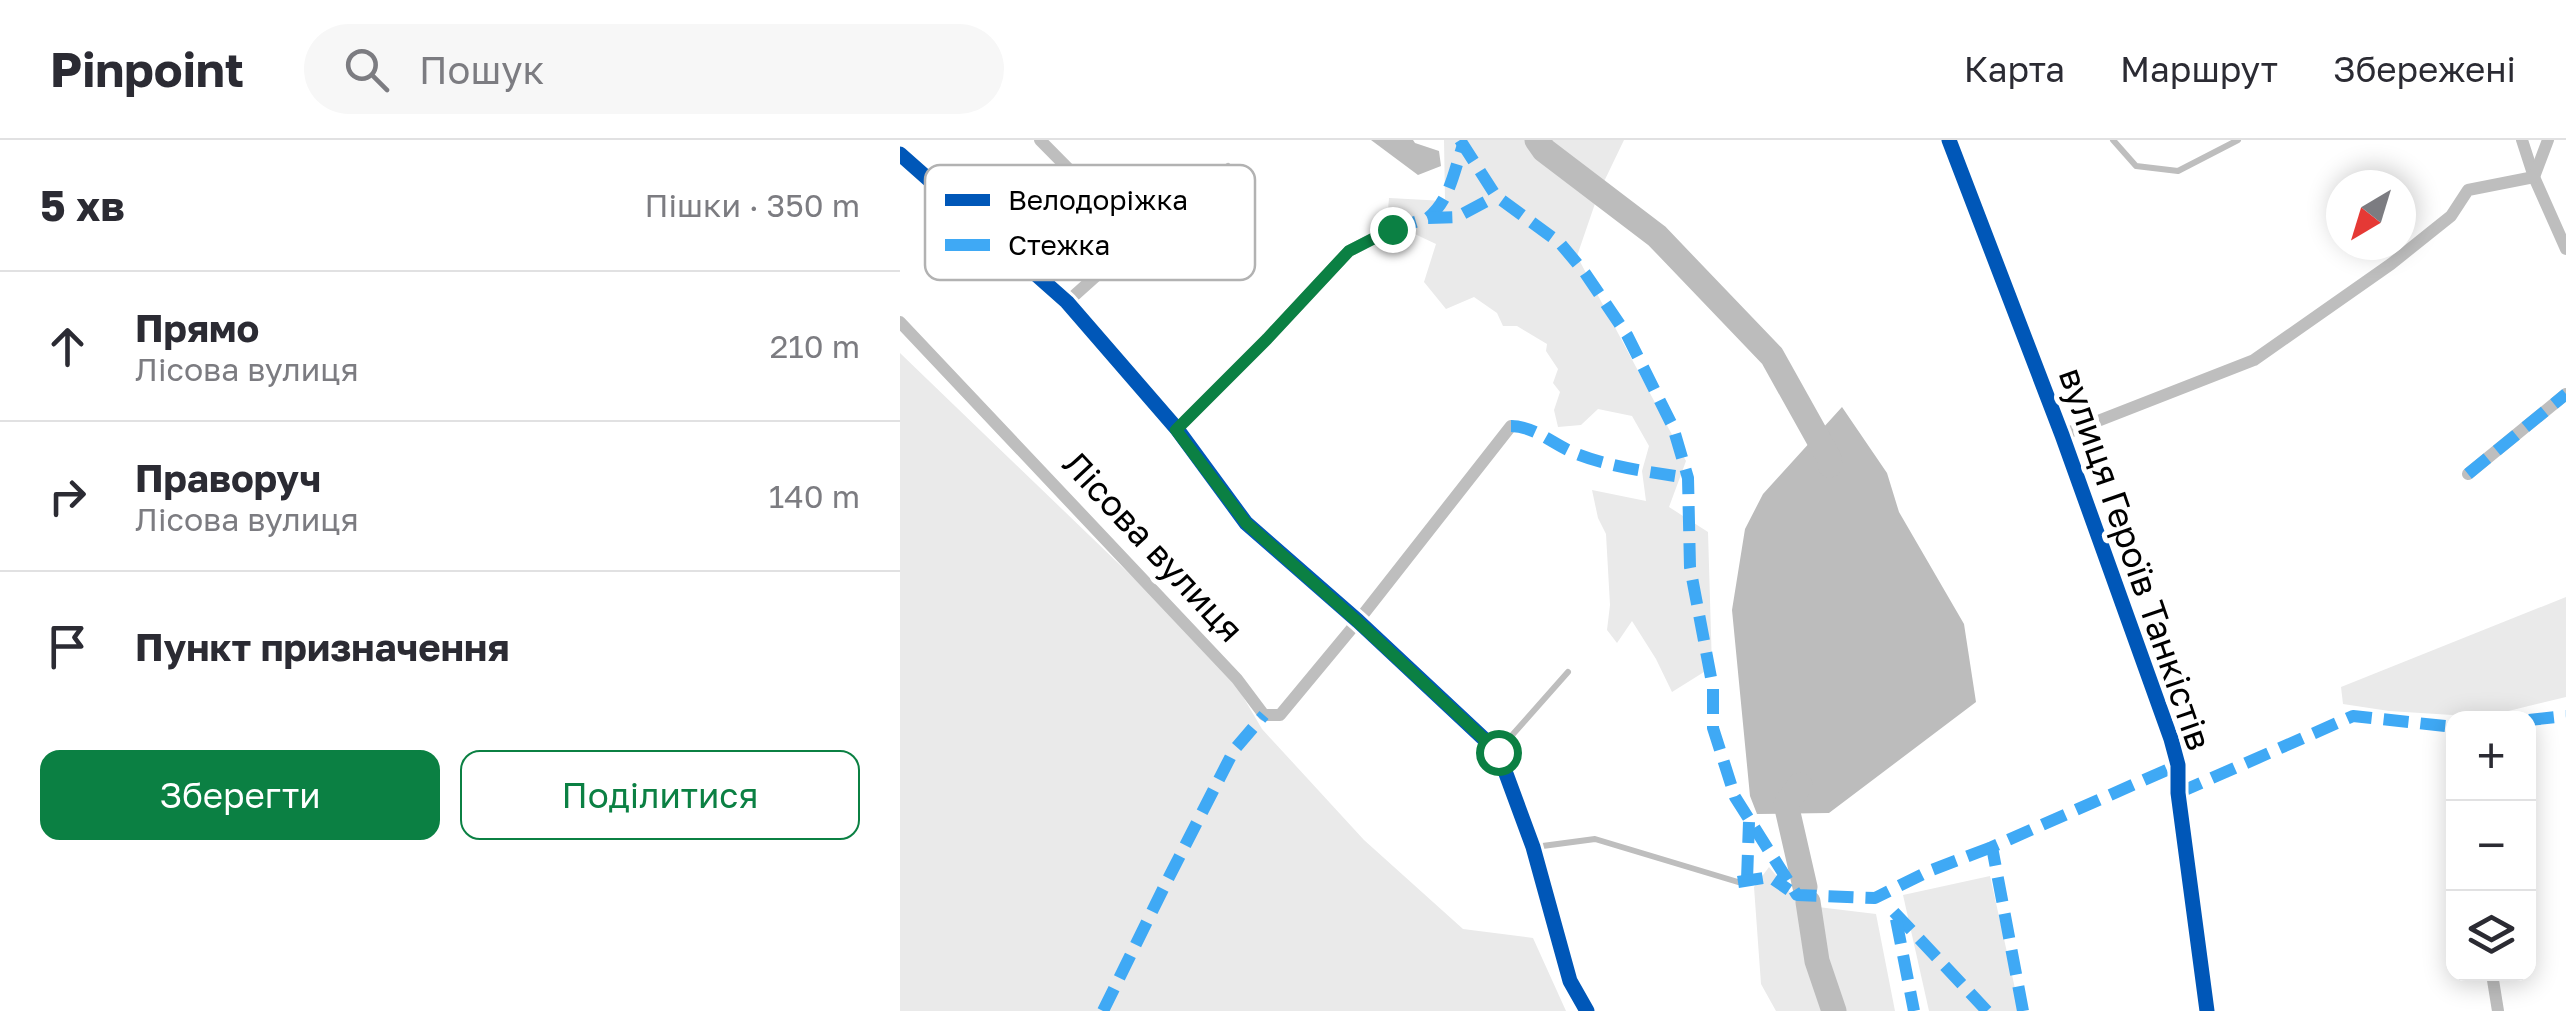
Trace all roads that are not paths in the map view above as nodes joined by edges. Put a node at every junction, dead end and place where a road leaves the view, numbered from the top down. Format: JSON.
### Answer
{"nodes":[{"id":1,"x":1040,"y":140,"type":"edge"},
{"id":2,"x":1949,"y":140,"type":"edge"},
{"id":3,"x":2113,"y":140,"type":"edge"},
{"id":4,"x":2238,"y":140,"type":"edge"},
{"id":5,"x":2522,"y":140,"type":"edge"},
{"id":6,"x":2548,"y":140,"type":"edge"},
{"id":7,"x":900,"y":154,"type":"edge"},
{"id":8,"x":1065,"y":165,"type":"edge"},
{"id":9,"x":925,"y":176,"type":"edge"},
{"id":10,"x":2534,"y":177,"type":"junction"},
{"id":11,"x":1392,"y":229,"type":"dead end"},
{"id":12,"x":2566,"y":249,"type":"edge"},
{"id":13,"x":1043,"y":280,"type":"edge"},
{"id":14,"x":1092,"y":280,"type":"edge"},
{"id":15,"x":1068,"y":302,"type":"junction"},
{"id":16,"x":900,"y":322,"type":"edge"},
{"id":17,"x":2566,"y":394,"type":"edge"},
{"id":18,"x":1511,"y":426,"type":"dead end"},
{"id":19,"x":1176,"y":430,"type":"junction"},
{"id":20,"x":2062,"y":435,"type":"junction"},
{"id":21,"x":2468,"y":474,"type":"dead end"},
{"id":22,"x":1358,"y":622,"type":"junction"},
{"id":23,"x":1568,"y":672,"type":"dead end"},
{"id":24,"x":1498,"y":752,"type":"junction"},
{"id":25,"x":1534,"y":847,"type":"junction"},
{"id":26,"x":1738,"y":882,"type":"dead end"},
{"id":27,"x":2493,"y":981,"type":"edge"},
{"id":28,"x":1587,"y":1011,"type":"edge"},
{"id":29,"x":2207,"y":1011,"type":"edge"},
{"id":30,"x":2498,"y":1011,"type":"edge"}],
"edges":[{"from":1,"to":8,"type":"street"},
{"from":2,"to":20,"type":"street","name":"вулиця Героїв Танкістів"},
{"from":3,"to":4,"type":"lane"},
{"from":5,"to":10,"type":"street"},
{"from":6,"to":10,"type":"street"},
{"from":7,"to":9,"type":"street"},
{"from":10,"to":12,"type":"street"},
{"from":10,"to":20,"type":"street","name":"вулиця Героїв Танкістів"},
{"from":11,"to":19,"type":"street"},
{"from":13,"to":15,"type":"street"},
{"from":14,"to":15,"type":"street"},
{"from":15,"to":19,"type":"street"},
{"from":16,"to":22,"type":"street","name":"Лісова вулиця"},
{"from":17,"to":21,"type":"street"},
{"from":18,"to":22,"type":"street","name":"Лісова вулиця"},
{"from":19,"to":22,"type":"street"},
{"from":20,"to":29,"type":"street","name":"вулиця Героїв Танкістів"},
{"from":22,"to":24,"type":"street"},
{"from":23,"to":24,"type":"lane"},
{"from":24,"to":25,"type":"street"},
{"from":25,"to":26,"type":"lane"},
{"from":25,"to":28,"type":"street"},
{"from":27,"to":30,"type":"street"}]}
